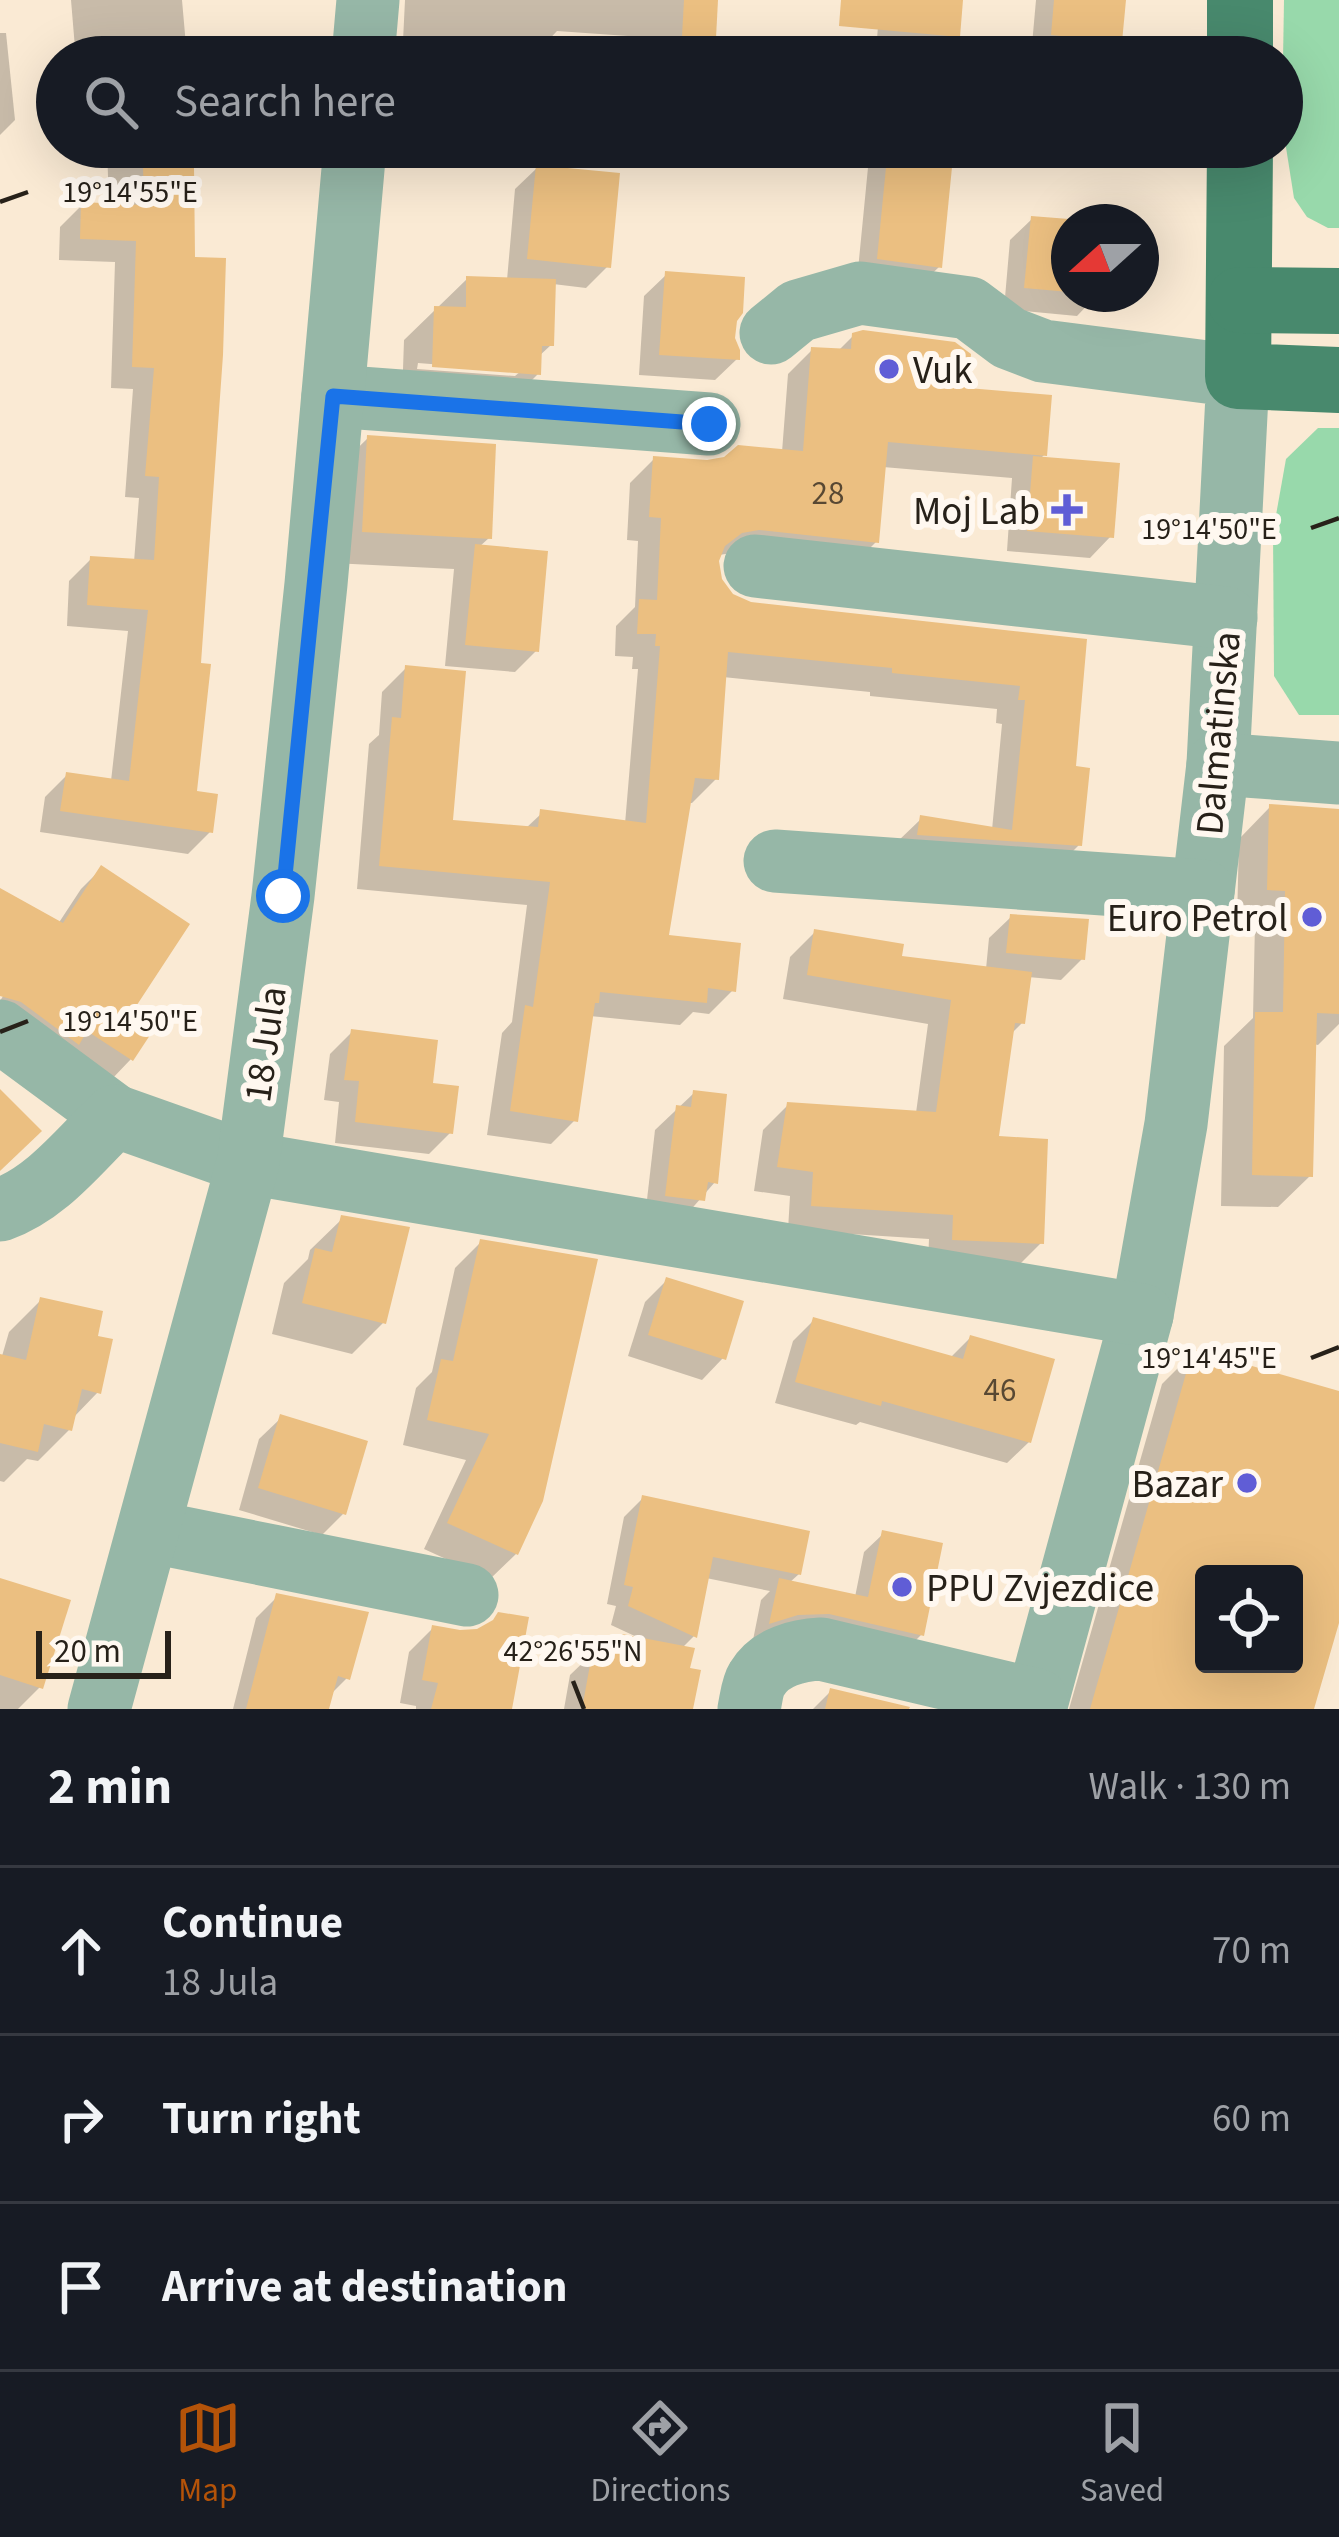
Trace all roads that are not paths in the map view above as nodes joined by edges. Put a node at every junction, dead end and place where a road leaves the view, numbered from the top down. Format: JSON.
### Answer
{"nodes":[{"id":1,"x":368,"y":0,"type":"edge"},
{"id":2,"x":1240,"y":0,"type":"edge"},
{"id":3,"x":365,"y":36,"type":"edge"},
{"id":4,"x":1240,"y":36,"type":"edge"},
{"id":5,"x":353,"y":168,"type":"edge"},
{"id":6,"x":1240,"y":168,"type":"edge"},
{"id":7,"x":1240,"y":300,"type":"junction"},
{"id":8,"x":1339,"y":301,"type":"edge"},
{"id":9,"x":771,"y":333,"type":"dead end"},
{"id":10,"x":1238,"y":376,"type":"junction"},
{"id":11,"x":1339,"y":380,"type":"edge"},
{"id":12,"x":333,"y":396,"type":"junction"},
{"id":13,"x":709,"y":424,"type":"dead end"},
{"id":14,"x":755,"y":566,"type":"dead end"},
{"id":15,"x":1226,"y":618,"type":"junction"},
{"id":16,"x":1244,"y":766,"type":"junction"},
{"id":17,"x":1339,"y":773,"type":"edge"},
{"id":18,"x":776,"y":861,"type":"dead end"},
{"id":19,"x":1203,"y":891,"type":"junction"},
{"id":20,"x":0,"y":1031,"type":"edge"},
{"id":21,"x":116,"y":1116,"type":"junction"},
{"id":22,"x":248,"y":1163,"type":"junction"},
{"id":23,"x":0,"y":1210,"type":"edge"},
{"id":24,"x":1142,"y":1315,"type":"junction"},
{"id":25,"x":148,"y":1531,"type":"junction"},
{"id":26,"x":467,"y":1595,"type":"dead end"},
{"id":27,"x":1036,"y":1705,"type":"edge"},
{"id":28,"x":100,"y":1709,"type":"edge"},
{"id":29,"x":749,"y":1709,"type":"edge"}],
"edges":[{"from":1,"to":3,"type":"street"},
{"from":2,"to":4,"type":"main road"},
{"from":5,"to":12,"type":"street","name":"18 Jula"},
{"from":6,"to":7,"type":"main road","name":"Dalmatinska"},
{"from":7,"to":8,"type":"main road"},
{"from":7,"to":10,"type":"main road","name":"Dalmatinska"},
{"from":9,"to":10,"type":"street"},
{"from":10,"to":11,"type":"main road"},
{"from":10,"to":15,"type":"street","name":"Dalmatinska"},
{"from":12,"to":13,"type":"street"},
{"from":12,"to":22,"type":"street","name":"18 Jula"},
{"from":14,"to":15,"type":"street"},
{"from":15,"to":16,"type":"street","name":"Dalmatinska"},
{"from":16,"to":17,"type":"street"},
{"from":16,"to":19,"type":"street","name":"Dalmatinska"},
{"from":18,"to":19,"type":"street"},
{"from":19,"to":24,"type":"street","name":"Dalmatinska"},
{"from":20,"to":21,"type":"street"},
{"from":21,"to":22,"type":"street"},
{"from":21,"to":23,"type":"street"},
{"from":22,"to":24,"type":"street"},
{"from":22,"to":25,"type":"street","name":"18 Jula"},
{"from":24,"to":27,"type":"street","name":"Dalmatinska"},
{"from":25,"to":26,"type":"street"},
{"from":25,"to":28,"type":"street","name":"18 Jula"},
{"from":27,"to":29,"type":"street"}]}
